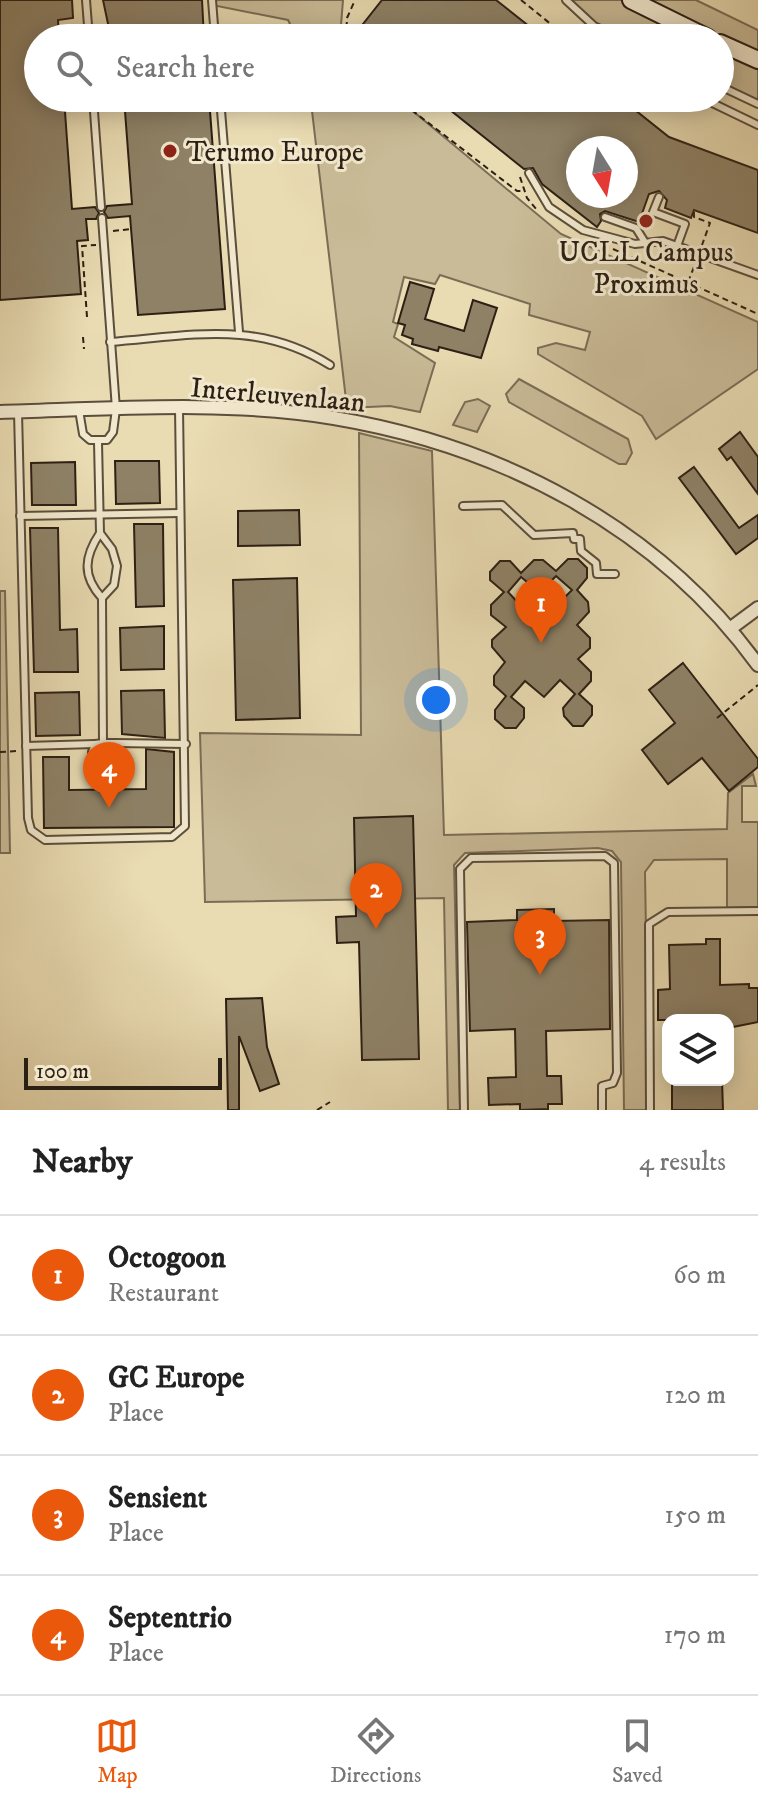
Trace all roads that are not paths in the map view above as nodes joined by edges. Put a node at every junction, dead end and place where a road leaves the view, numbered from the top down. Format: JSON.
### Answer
{"nodes":[{"id":1,"x":86,"y":0,"type":"edge"},
{"id":2,"x":212,"y":0,"type":"edge"},
{"id":3,"x":566,"y":0,"type":"edge"},
{"id":4,"x":631,"y":0,"type":"edge"},
{"id":5,"x":88,"y":24,"type":"edge"},
{"id":6,"x":214,"y":24,"type":"edge"},
{"id":7,"x":592,"y":24,"type":"edge"},
{"id":8,"x":680,"y":24,"type":"edge"},
{"id":9,"x":734,"y":49,"type":"edge"},
{"id":10,"x":758,"y":60,"type":"edge"},
{"id":11,"x":734,"y":93,"type":"edge"},
{"id":12,"x":758,"y":104,"type":"edge"},
{"id":13,"x":94,"y":112,"type":"edge"},
{"id":14,"x":221,"y":112,"type":"edge"},
{"id":15,"x":731,"y":112,"type":"edge"},
{"id":16,"x":758,"y":125,"type":"edge"},
{"id":17,"x":529,"y":173,"type":"dead end"},
{"id":18,"x":659,"y":197,"type":"dead end"},
{"id":19,"x":101,"y":207,"type":"dead end"},
{"id":20,"x":605,"y":217,"type":"dead end"},
{"id":21,"x":102,"y":218,"type":"dead end"},
{"id":22,"x":646,"y":244,"type":"junction"},
{"id":23,"x":677,"y":246,"type":"junction"},
{"id":24,"x":758,"y":275,"type":"edge"},
{"id":25,"x":239,"y":332,"type":"junction"},
{"id":26,"x":110,"y":342,"type":"junction"},
{"id":27,"x":330,"y":365,"type":"dead end"},
{"id":28,"x":179,"y":408,"type":"junction"},
{"id":29,"x":116,"y":409,"type":"junction"},
{"id":30,"x":79,"y":410,"type":"junction"},
{"id":31,"x":0,"y":412,"type":"edge"},
{"id":32,"x":18,"y":412,"type":"junction"},
{"id":33,"x":98,"y":442,"type":"junction"},
{"id":34,"x":463,"y":506,"type":"dead end"},
{"id":35,"x":180,"y":513,"type":"junction"},
{"id":36,"x":100,"y":514,"type":"junction"},
{"id":37,"x":20,"y":516,"type":"junction"},
{"id":38,"x":100,"y":533,"type":"junction"},
{"id":39,"x":615,"y":574,"type":"dead end"},
{"id":40,"x":102,"y":598,"type":"junction"},
{"id":41,"x":758,"y":608,"type":"edge"},
{"id":42,"x":731,"y":628,"type":"junction"},
{"id":43,"x":758,"y":665,"type":"edge"},
{"id":44,"x":103,"y":743,"type":"junction"},
{"id":45,"x":115,"y":743,"type":"junction"},
{"id":46,"x":95,"y":744,"type":"junction"},
{"id":47,"x":186,"y":744,"type":"junction"},
{"id":48,"x":26,"y":748,"type":"junction"},
{"id":49,"x":758,"y":911,"type":"edge"},
{"id":50,"x":464,"y":1110,"type":"edge"},
{"id":51,"x":602,"y":1110,"type":"edge"},
{"id":52,"x":650,"y":1110,"type":"edge"}],
"edges":[{"from":1,"to":5,"type":"lane"},
{"from":2,"to":6,"type":"lane"},
{"from":3,"to":7,"type":"lane"},
{"from":4,"to":8,"type":"street"},
{"from":9,"to":10,"type":"street"},
{"from":11,"to":12,"type":"lane"},
{"from":13,"to":19,"type":"lane"},
{"from":14,"to":25,"type":"lane"},
{"from":15,"to":16,"type":"lane"},
{"from":17,"to":22,"type":"lane"},
{"from":18,"to":23,"type":"lane"},
{"from":20,"to":22,"type":"lane"},
{"from":21,"to":26,"type":"lane"},
{"from":22,"to":23,"type":"lane"},
{"from":23,"to":24,"type":"lane"},
{"from":25,"to":26,"type":"lane"},
{"from":25,"to":27,"type":"lane"},
{"from":26,"to":29,"type":"lane"},
{"from":28,"to":29,"type":"street","name":"Interleuvenlaan"},
{"from":28,"to":35,"type":"lane"},
{"from":28,"to":42,"type":"street","name":"Interleuvenlaan"},
{"from":29,"to":30,"type":"street","name":"Interleuvenlaan"},
{"from":29,"to":33,"type":"lane"},
{"from":30,"to":32,"type":"street","name":"Interleuvenlaan"},
{"from":30,"to":33,"type":"lane"},
{"from":31,"to":32,"type":"street","name":"Interleuvenlaan"},
{"from":32,"to":37,"type":"lane"},
{"from":33,"to":36,"type":"lane"},
{"from":34,"to":39,"type":"lane"},
{"from":35,"to":36,"type":"lane"},
{"from":35,"to":47,"type":"lane"},
{"from":36,"to":37,"type":"lane"},
{"from":36,"to":38,"type":"lane"},
{"from":37,"to":48,"type":"lane"},
{"from":38,"to":40,"type":"lane"},
{"from":38,"to":40,"type":"lane"},
{"from":40,"to":44,"type":"lane"},
{"from":41,"to":42,"type":"street"},
{"from":42,"to":43,"type":"street","name":"Interleuvenlaan"},
{"from":44,"to":45,"type":"lane"},
{"from":44,"to":46,"type":"lane"},
{"from":45,"to":46,"type":"lane"},
{"from":45,"to":47,"type":"lane"},
{"from":46,"to":48,"type":"lane"},
{"from":47,"to":48,"type":"lane"},
{"from":49,"to":52,"type":"lane"},
{"from":50,"to":51,"type":"lane"}]}
